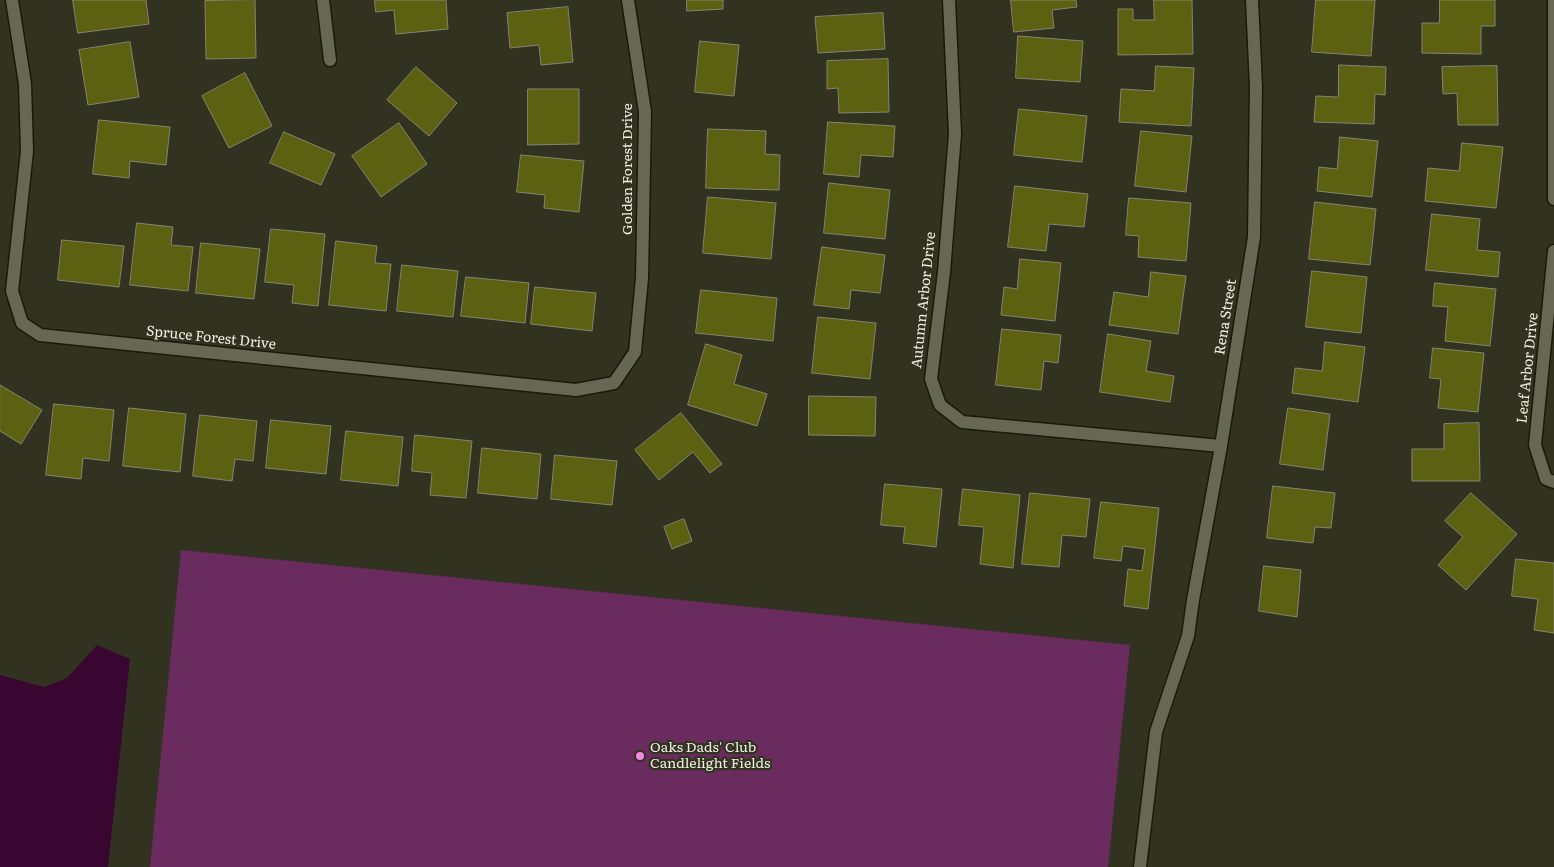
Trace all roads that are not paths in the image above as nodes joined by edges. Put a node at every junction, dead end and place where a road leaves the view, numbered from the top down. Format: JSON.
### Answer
{"nodes":[{"id":1,"x":12,"y":0,"type":"edge"},
{"id":2,"x":323,"y":0,"type":"edge"},
{"id":3,"x":628,"y":0,"type":"edge"},
{"id":4,"x":949,"y":0,"type":"edge"},
{"id":5,"x":1252,"y":0,"type":"edge"},
{"id":6,"x":1554,"y":0,"type":"edge"},
{"id":7,"x":330,"y":60,"type":"dead end"},
{"id":8,"x":1554,"y":199,"type":"edge"},
{"id":9,"x":1554,"y":251,"type":"edge"},
{"id":10,"x":642,"y":278,"type":"joint"},
{"id":11,"x":1221,"y":446,"type":"junction"},
{"id":12,"x":1554,"y":482,"type":"edge"},
{"id":13,"x":1140,"y":867,"type":"edge"}],
"edges":[{"from":1,"to":10,"type":"street","name":"Spruce Forest Drive"},
{"from":2,"to":7,"type":"street"},
{"from":3,"to":10,"type":"street","name":"Golden Forest Drive"},
{"from":4,"to":11,"type":"street","name":"Autumn Arbor Drive"},
{"from":5,"to":11,"type":"street","name":"Rena Street"},
{"from":6,"to":8,"type":"street"},
{"from":9,"to":12,"type":"street","name":"Leaf Arbor Drive"},
{"from":11,"to":13,"type":"street","name":"Rena Street"}]}
